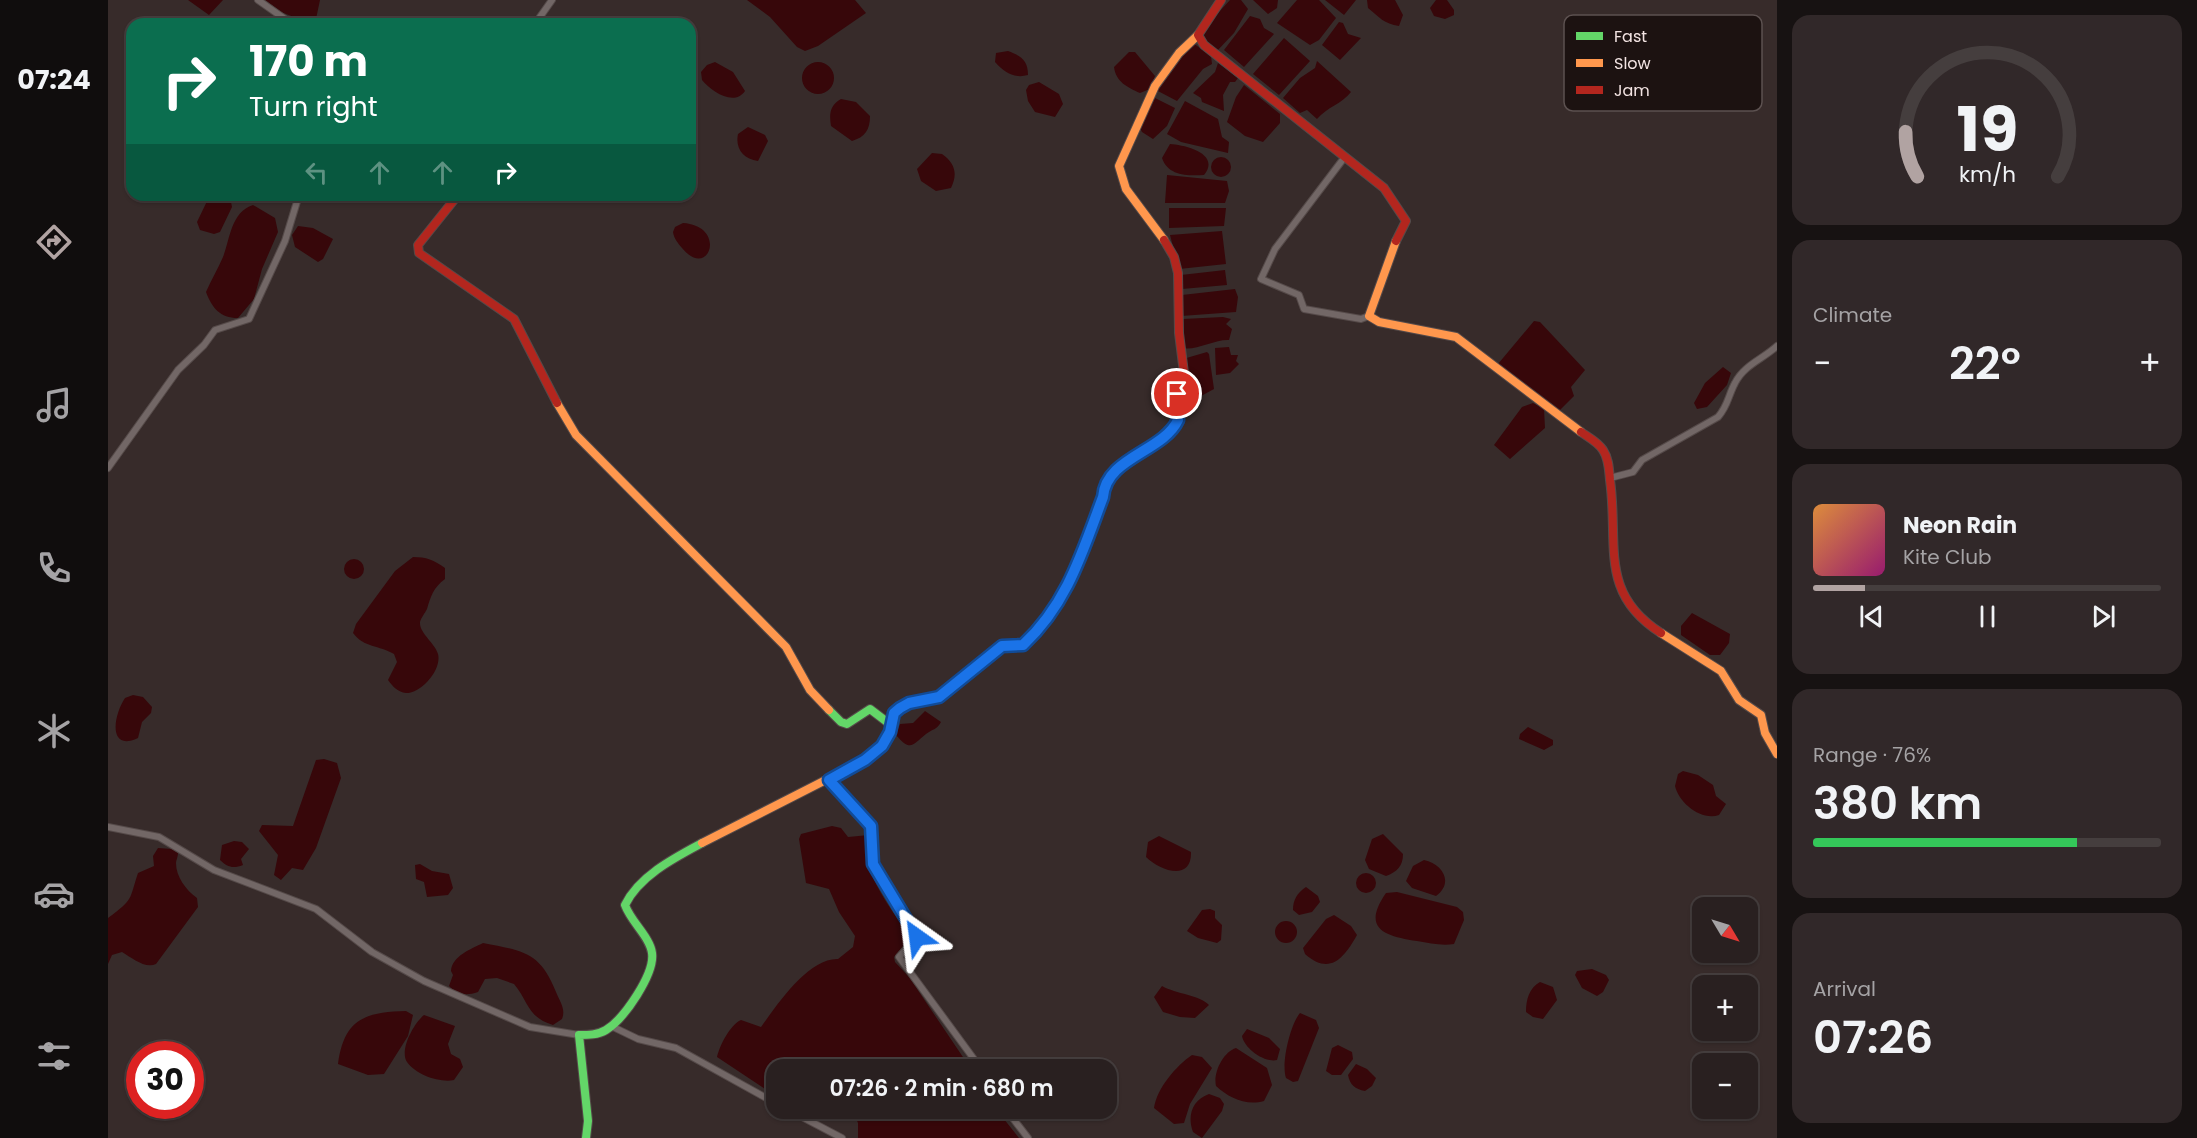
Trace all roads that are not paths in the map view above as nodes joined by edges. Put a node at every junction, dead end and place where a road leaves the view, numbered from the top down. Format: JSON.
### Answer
{"nodes":[{"id":1,"x":258,"y":0,"type":"edge"},
{"id":2,"x":552,"y":0,"type":"edge"},
{"id":3,"x":1221,"y":0,"type":"edge"},
{"id":4,"x":284,"y":18,"type":"edge"},
{"id":5,"x":539,"y":18,"type":"edge"},
{"id":6,"x":1198,"y":35,"type":"junction"},
{"id":7,"x":1344,"y":158,"type":"junction"},
{"id":8,"x":297,"y":201,"type":"edge"},
{"id":9,"x":453,"y":201,"type":"edge"},
{"id":10,"x":1369,"y":316,"type":"junction"},
{"id":11,"x":1777,"y":346,"type":"edge"},
{"id":12,"x":108,"y":468,"type":"edge"},
{"id":13,"x":1610,"y":478,"type":"junction"},
{"id":14,"x":891,"y":725,"type":"junction"},
{"id":15,"x":1777,"y":754,"type":"edge"},
{"id":16,"x":829,"y":780,"type":"junction"},
{"id":17,"x":108,"y":827,"type":"edge"},
{"id":18,"x":611,"y":1026,"type":"junction"},
{"id":19,"x":579,"y":1035,"type":"junction"},
{"id":20,"x":974,"y":1059,"type":"edge"},
{"id":21,"x":766,"y":1098,"type":"edge"},
{"id":22,"x":806,"y":1119,"type":"edge"},
{"id":23,"x":1013,"y":1119,"type":"edge"},
{"id":24,"x":586,"y":1138,"type":"edge"},
{"id":25,"x":842,"y":1138,"type":"edge"},
{"id":26,"x":1028,"y":1138,"type":"edge"}],
"edges":[{"from":1,"to":4,"type":"street"},
{"from":2,"to":5,"type":"street"},
{"from":3,"to":6,"type":"street"},
{"from":6,"to":7,"type":"street"},
{"from":6,"to":14,"type":"street"},
{"from":7,"to":10,"type":"street"},
{"from":7,"to":10,"type":"street"},
{"from":8,"to":12,"type":"street"},
{"from":9,"to":14,"type":"street"},
{"from":10,"to":13,"type":"street"},
{"from":11,"to":13,"type":"street"},
{"from":13,"to":15,"type":"street"},
{"from":14,"to":16,"type":"street"},
{"from":16,"to":18,"type":"street"},
{"from":16,"to":20,"type":"street"},
{"from":17,"to":19,"type":"street"},
{"from":18,"to":19,"type":"street"},
{"from":18,"to":21,"type":"street"},
{"from":19,"to":24,"type":"street"},
{"from":22,"to":25,"type":"street"},
{"from":23,"to":26,"type":"street"}]}
